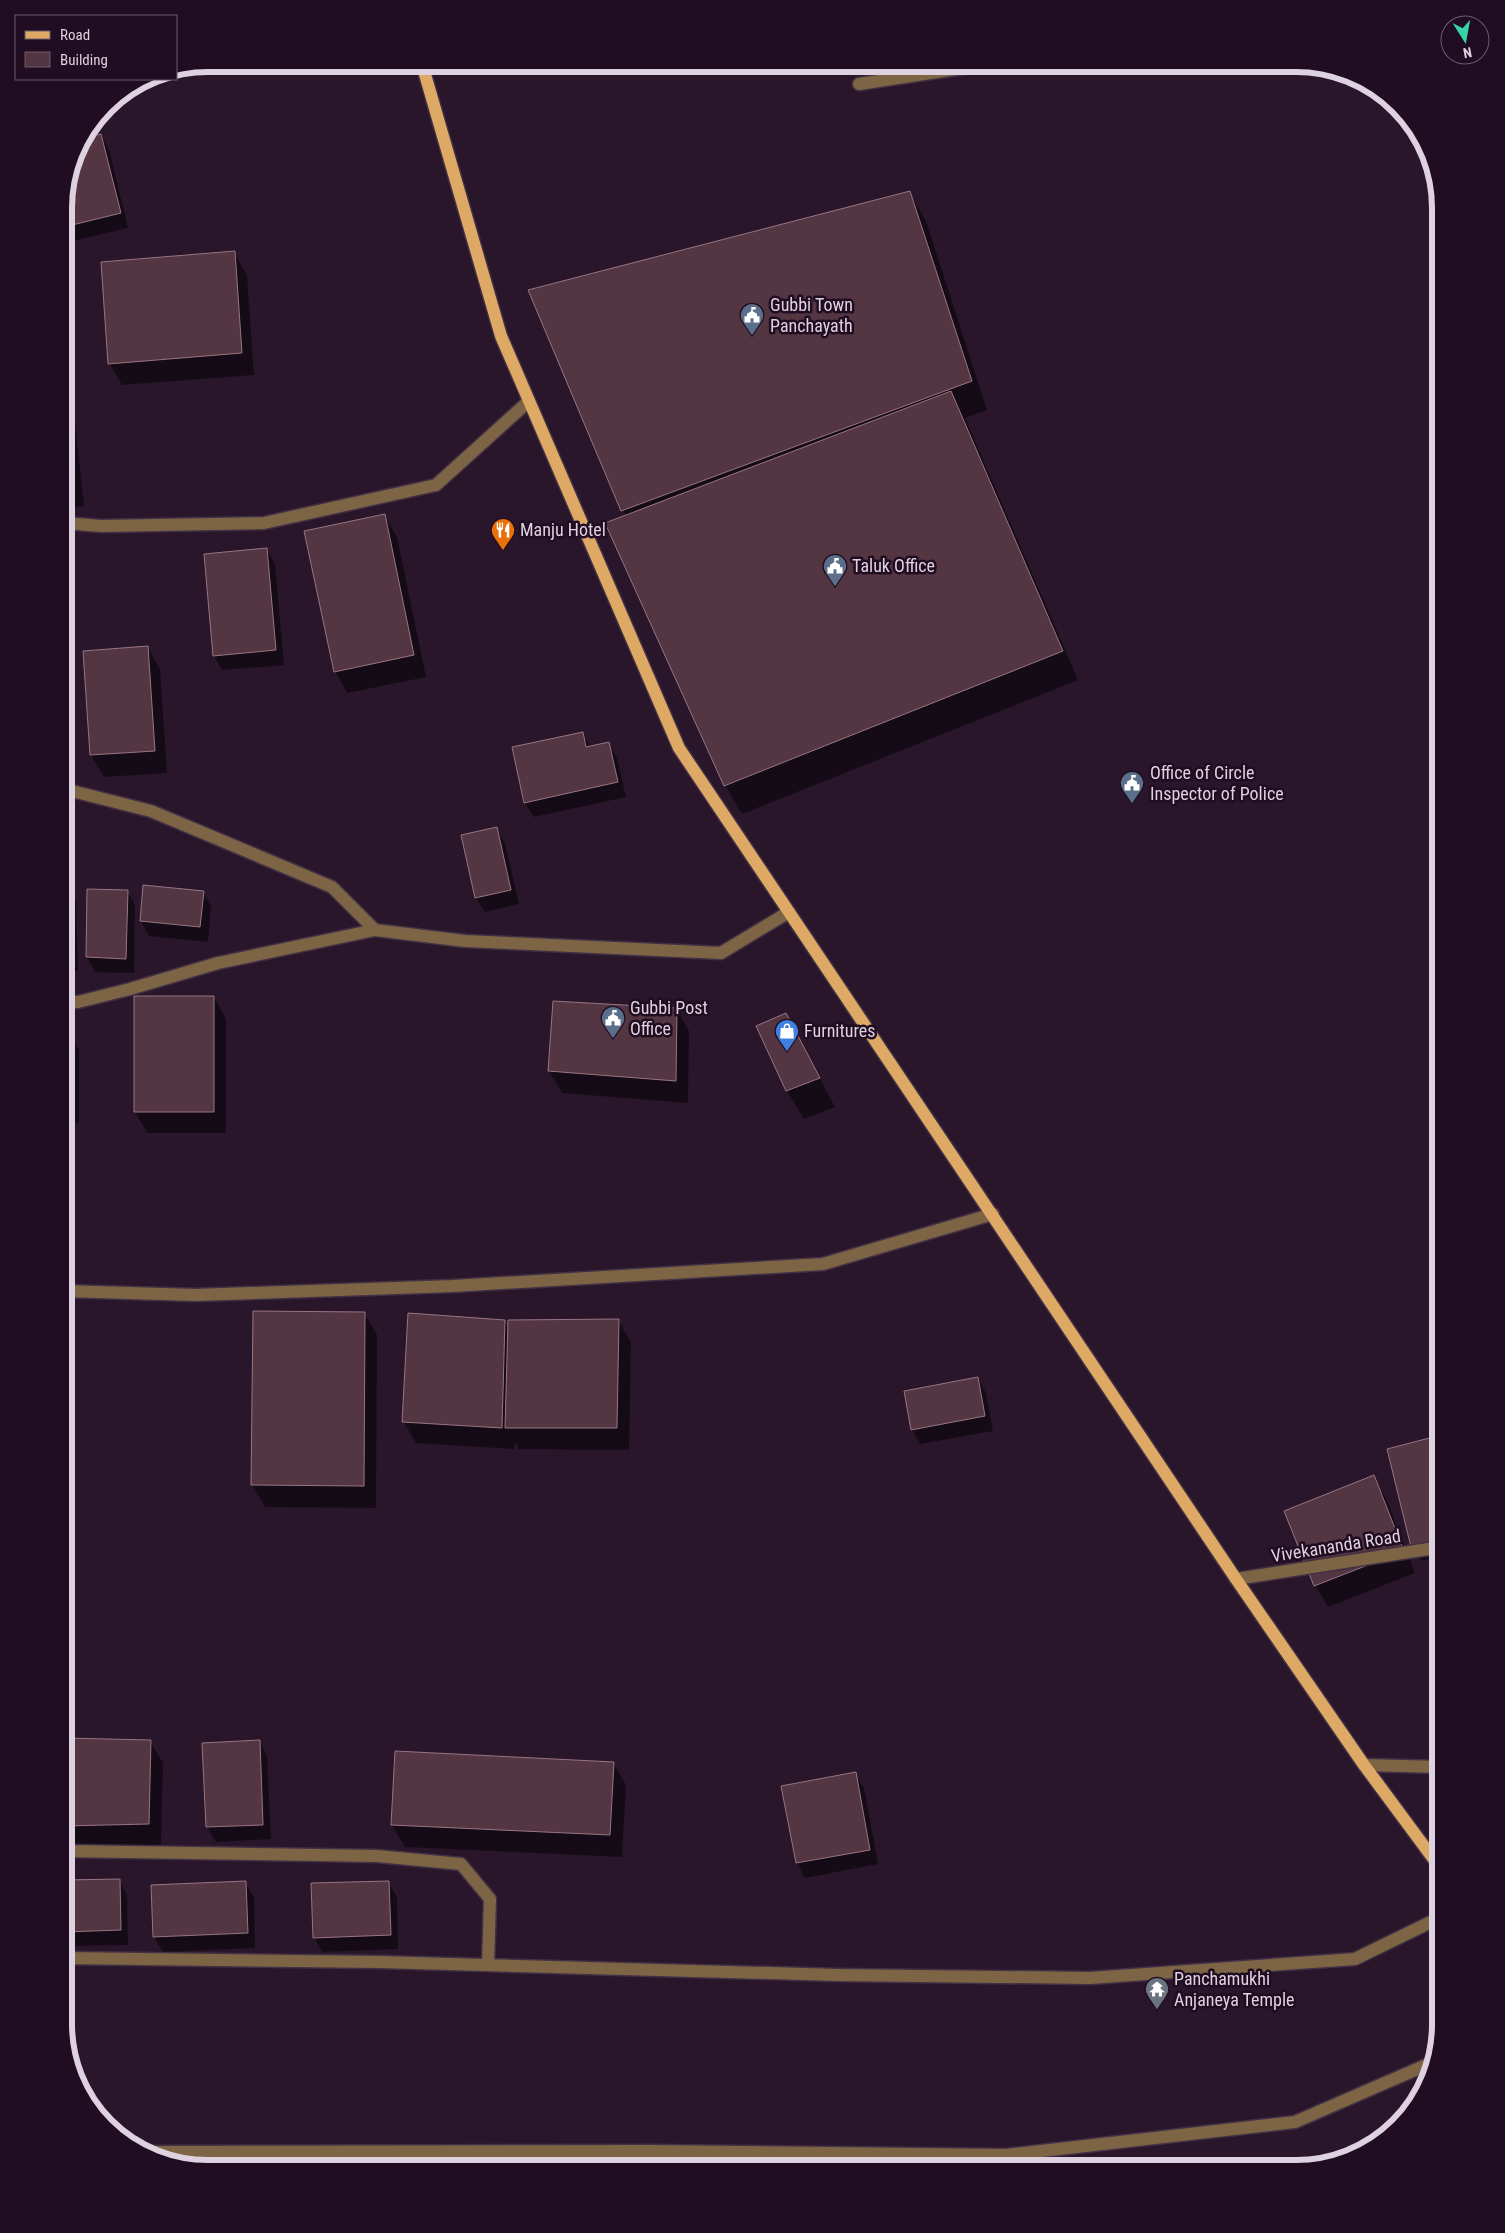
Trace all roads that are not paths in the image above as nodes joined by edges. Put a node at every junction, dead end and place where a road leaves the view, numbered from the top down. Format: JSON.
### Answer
{"nodes":[{"id":1,"x":425,"y":73,"type":"edge"},
{"id":2,"x":930,"y":73,"type":"edge"},
{"id":3,"x":859,"y":84,"type":"dead end"},
{"id":4,"x":529,"y":400,"type":"junction"},
{"id":5,"x":73,"y":524,"type":"edge"},
{"id":6,"x":73,"y":791,"type":"edge"},
{"id":7,"x":789,"y":912,"type":"junction"},
{"id":8,"x":375,"y":930,"type":"junction"},
{"id":9,"x":73,"y":1002,"type":"edge"},
{"id":10,"x":993,"y":1214,"type":"junction"},
{"id":11,"x":72,"y":1291,"type":"edge"},
{"id":12,"x":1432,"y":1548,"type":"edge"},
{"id":13,"x":1236,"y":1579,"type":"junction"},
{"id":14,"x":1364,"y":1765,"type":"junction"},
{"id":15,"x":1432,"y":1767,"type":"edge"},
{"id":16,"x":72,"y":1851,"type":"edge"},
{"id":17,"x":1432,"y":1857,"type":"edge"},
{"id":18,"x":1432,"y":1921,"type":"edge"},
{"id":19,"x":72,"y":1958,"type":"edge"},
{"id":20,"x":488,"y":1965,"type":"junction"},
{"id":21,"x":1427,"y":2064,"type":"edge"},
{"id":22,"x":163,"y":2152,"type":"edge"}],
"edges":[{"from":1,"to":4,"type":"main road"},
{"from":2,"to":3,"type":"street"},
{"from":4,"to":5,"type":"street"},
{"from":4,"to":7,"type":"main road"},
{"from":6,"to":8,"type":"street"},
{"from":7,"to":8,"type":"street"},
{"from":7,"to":10,"type":"main road"},
{"from":8,"to":9,"type":"street"},
{"from":10,"to":11,"type":"street"},
{"from":10,"to":13,"type":"main road"},
{"from":12,"to":13,"type":"street","name":"Vivekananda Road"},
{"from":13,"to":14,"type":"main road"},
{"from":14,"to":15,"type":"street"},
{"from":14,"to":17,"type":"main road"},
{"from":16,"to":20,"type":"street"},
{"from":18,"to":20,"type":"street"},
{"from":19,"to":20,"type":"street"},
{"from":21,"to":22,"type":"street"}]}
